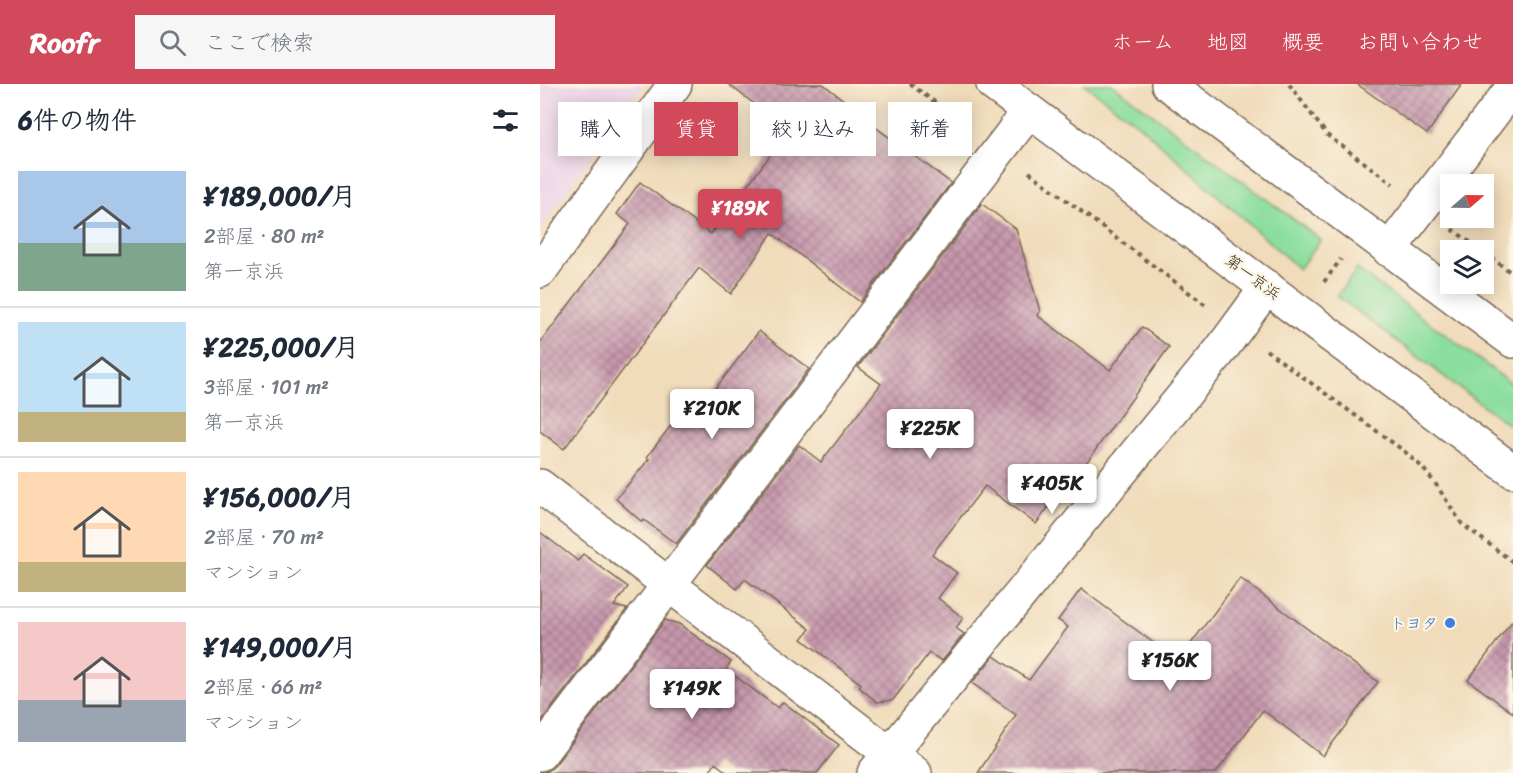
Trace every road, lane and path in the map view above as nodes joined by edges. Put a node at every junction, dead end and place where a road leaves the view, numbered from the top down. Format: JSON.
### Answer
{"nodes":[{"id":1,"x":675,"y":84,"type":"edge"},
{"id":2,"x":993,"y":84,"type":"edge"},
{"id":3,"x":1168,"y":84,"type":"edge"},
{"id":4,"x":1289,"y":84,"type":"edge"},
{"id":5,"x":1513,"y":87,"type":"edge"},
{"id":6,"x":1029,"y":111,"type":"junction"},
{"id":7,"x":1422,"y":206,"type":"junction"},
{"id":8,"x":1363,"y":230,"type":"junction"},
{"id":9,"x":1467,"y":240,"type":"edge"},
{"id":10,"x":1389,"y":250,"type":"junction"},
{"id":11,"x":1494,"y":260,"type":"edge"},
{"id":12,"x":540,"y":271,"type":"edge"},
{"id":13,"x":1513,"y":274,"type":"edge"},
{"id":14,"x":1267,"y":287,"type":"junction"},
{"id":15,"x":1301,"y":312,"type":"junction"},
{"id":16,"x":1513,"y":341,"type":"edge"},
{"id":17,"x":1271,"y":353,"type":"dead end"},
{"id":18,"x":1513,"y":471,"type":"edge"},
{"id":19,"x":540,"y":486,"type":"edge"},
{"id":20,"x":669,"y":586,"type":"junction"},
{"id":21,"x":540,"y":754,"type":"edge"},
{"id":22,"x":893,"y":767,"type":"edge"}],
"edges":[{"from":1,"to":12,"type":"main road"},
{"from":2,"to":6,"type":"main road","name":"第一京浜"},
{"from":3,"to":8,"type":"main road"},
{"from":4,"to":7,"type":"path"},
{"from":5,"to":7,"type":"main road"},
{"from":6,"to":14,"type":"main road","name":"第一京浜"},
{"from":6,"to":20,"type":"main road"},
{"from":7,"to":9,"type":"path"},
{"from":7,"to":10,"type":"main road"},
{"from":8,"to":10,"type":"main road"},
{"from":8,"to":15,"type":"path"},
{"from":10,"to":16,"type":"main road"},
{"from":11,"to":13,"type":"path"},
{"from":14,"to":15,"type":"main road","name":"第一京浜"},
{"from":14,"to":22,"type":"main road"},
{"from":15,"to":17,"type":"path"},
{"from":15,"to":18,"type":"main road","name":"第一京浜"},
{"from":19,"to":20,"type":"main road"},
{"from":20,"to":21,"type":"main road"},
{"from":20,"to":22,"type":"main road"}]}
